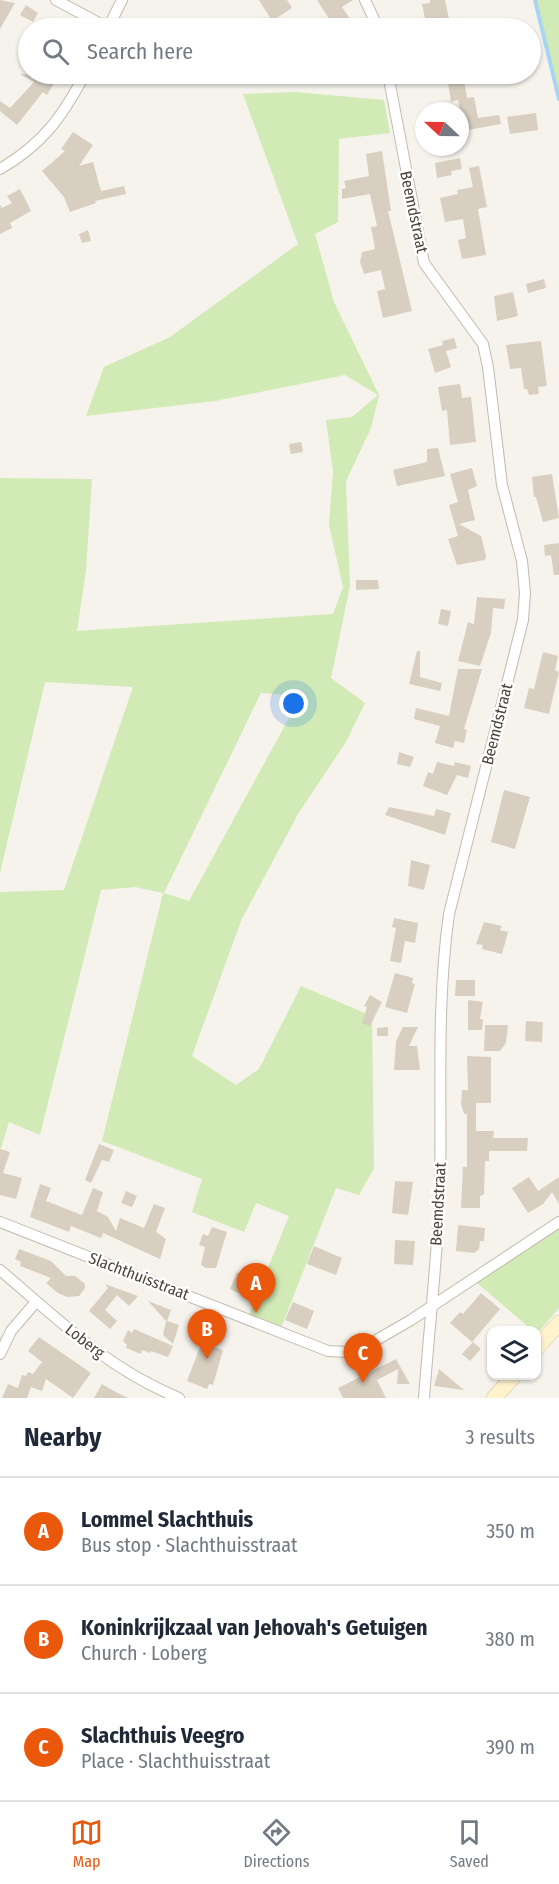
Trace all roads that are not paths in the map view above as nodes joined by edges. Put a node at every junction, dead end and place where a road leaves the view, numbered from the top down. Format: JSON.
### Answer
{"nodes":[{"id":1,"x":56,"y":0,"type":"edge"},
{"id":2,"x":122,"y":0,"type":"edge"},
{"id":3,"x":365,"y":0,"type":"edge"},
{"id":4,"x":89,"y":18,"type":"edge"},
{"id":5,"x":113,"y":18,"type":"edge"},
{"id":6,"x":373,"y":18,"type":"edge"},
{"id":7,"x":79,"y":84,"type":"edge"},
{"id":8,"x":390,"y":84,"type":"edge"},
{"id":9,"x":0,"y":169,"type":"edge"},
{"id":10,"x":0,"y":1222,"type":"edge"},
{"id":11,"x":559,"y":1222,"type":"edge"},
{"id":12,"x":0,"y":1270,"type":"edge"},
{"id":13,"x":35,"y":1303,"type":"junction"},
{"id":14,"x":432,"y":1307,"type":"junction"},
{"id":15,"x":559,"y":1323,"type":"edge"},
{"id":16,"x":541,"y":1344,"type":"edge"},
{"id":17,"x":0,"y":1354,"type":"edge"},
{"id":18,"x":510,"y":1380,"type":"edge"},
{"id":19,"x":180,"y":1398,"type":"edge"},
{"id":20,"x":424,"y":1398,"type":"edge"},
{"id":21,"x":494,"y":1398,"type":"edge"}],
"edges":[{"from":1,"to":4,"type":"street"},
{"from":2,"to":5,"type":"street"},
{"from":3,"to":6,"type":"street"},
{"from":7,"to":9,"type":"street"},
{"from":8,"to":14,"type":"street","name":"Beemdstraat"},
{"from":10,"to":14,"type":"street","name":"Slachthuisstraat"},
{"from":11,"to":14,"type":"street","name":"Slachthuisstraat"},
{"from":12,"to":13,"type":"street","name":"Loberg"},
{"from":13,"to":17,"type":"street"},
{"from":13,"to":19,"type":"street","name":"Loberg"},
{"from":14,"to":20,"type":"street","name":"Beemdstraat"},
{"from":15,"to":16,"type":"main road"},
{"from":18,"to":21,"type":"main road"}]}
